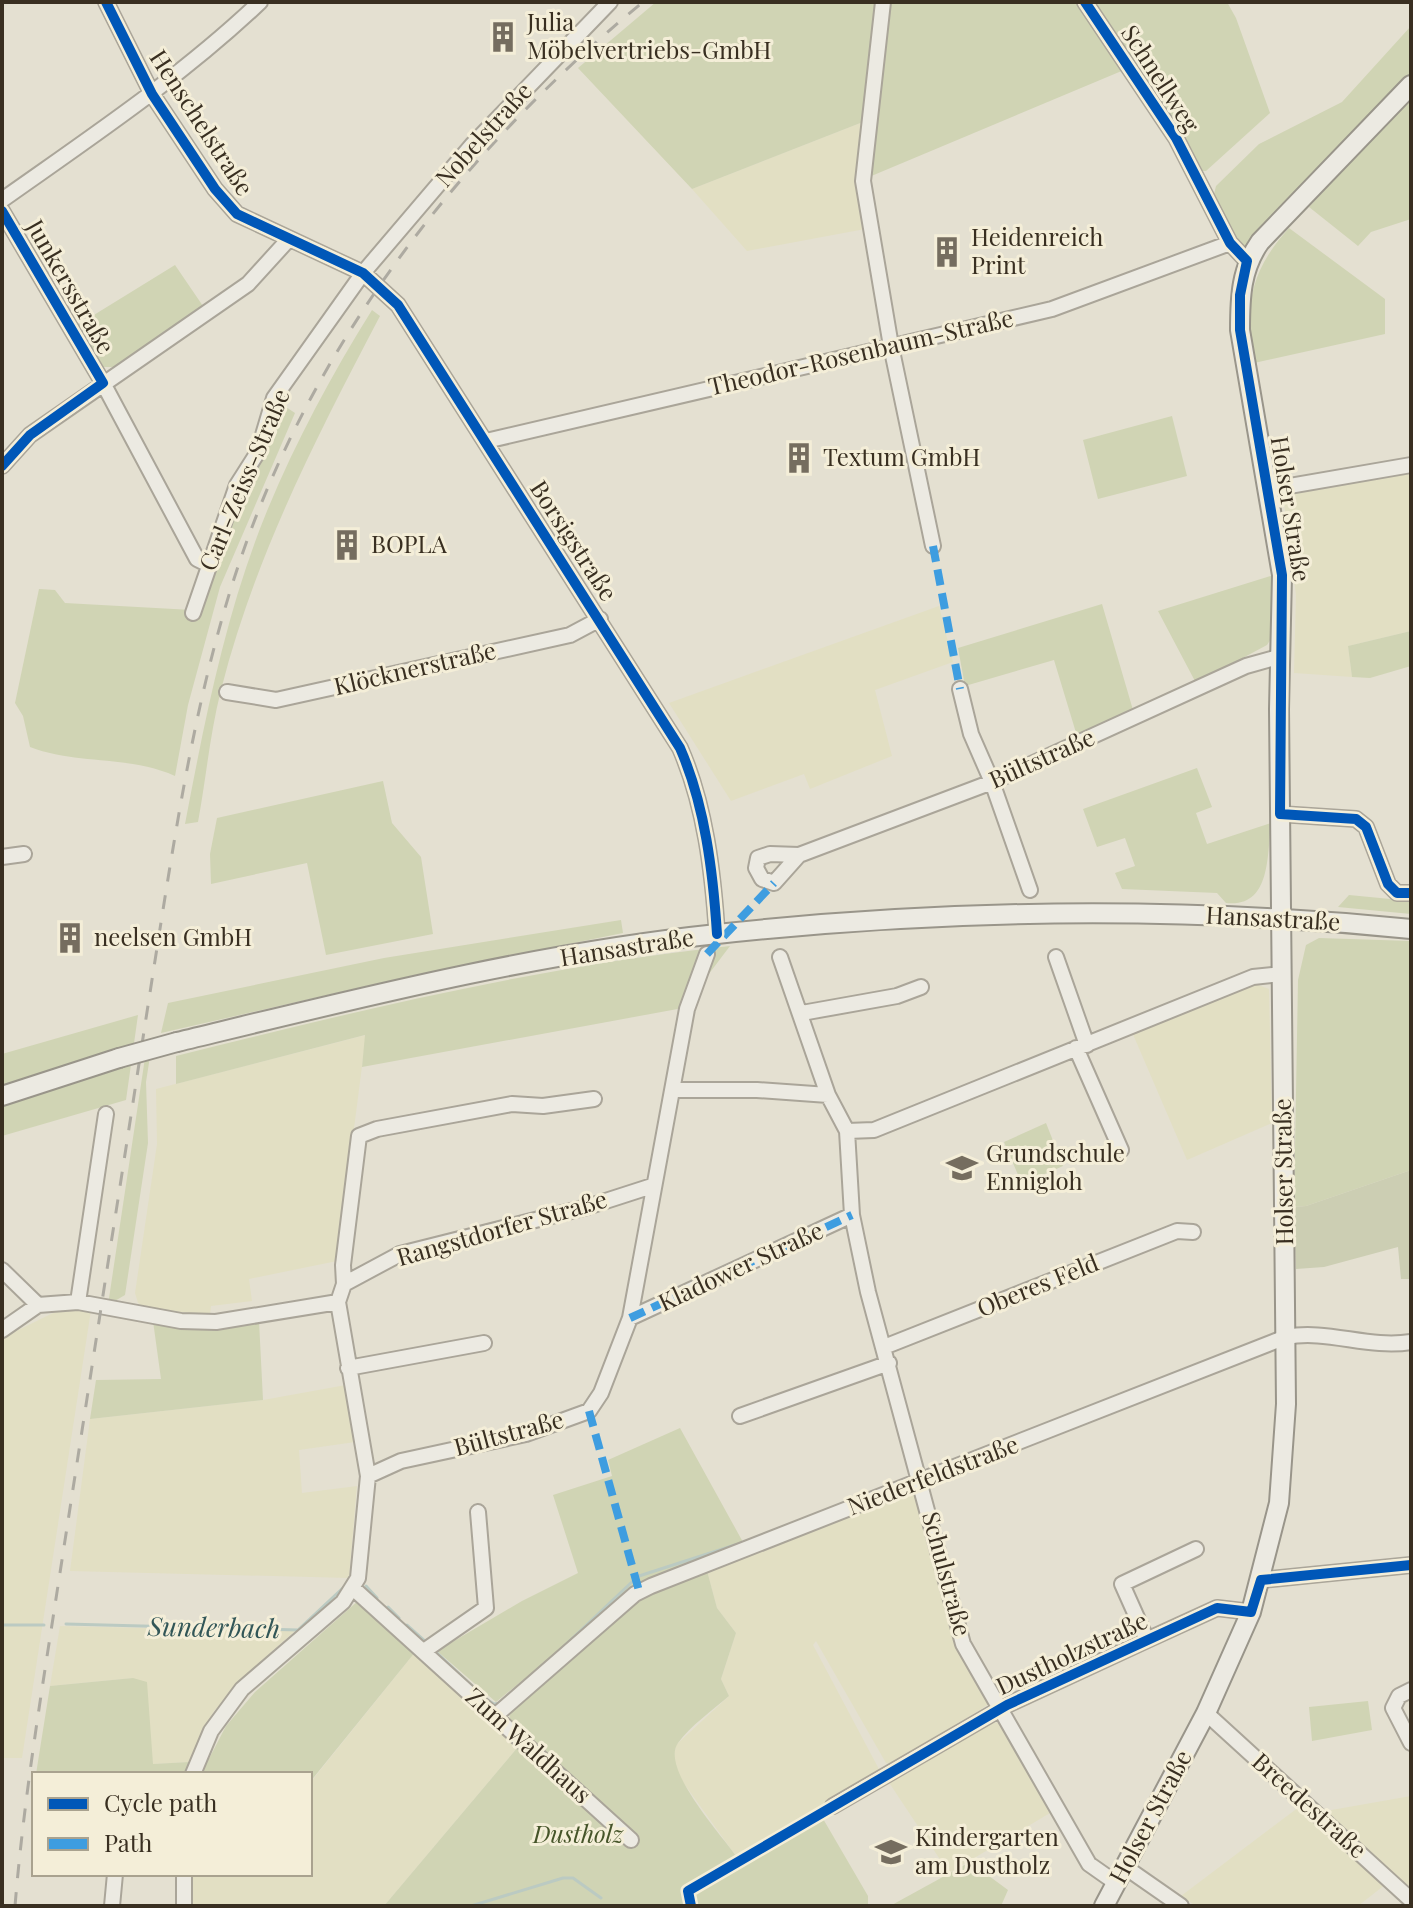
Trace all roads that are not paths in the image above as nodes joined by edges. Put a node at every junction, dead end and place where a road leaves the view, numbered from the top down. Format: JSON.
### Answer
{"nodes":[{"id":1,"x":106,"y":2,"type":"edge"},
{"id":2,"x":260,"y":2,"type":"edge"},
{"id":3,"x":610,"y":2,"type":"edge"},
{"id":4,"x":883,"y":2,"type":"edge"},
{"id":5,"x":1085,"y":2,"type":"edge"},
{"id":6,"x":1411,"y":85,"type":"edge"},
{"id":7,"x":152,"y":94,"type":"junction"},
{"id":8,"x":2,"y":200,"type":"edge"},
{"id":9,"x":2,"y":211,"type":"edge"},
{"id":10,"x":288,"y":240,"type":"junction"},
{"id":11,"x":1230,"y":243,"type":"junction"},
{"id":12,"x":1247,"y":261,"type":"junction"},
{"id":13,"x":363,"y":273,"type":"junction"},
{"id":14,"x":891,"y":346,"type":"junction"},
{"id":15,"x":103,"y":383,"type":"junction"},
{"id":16,"x":486,"y":441,"type":"junction"},
{"id":17,"x":1411,"y":465,"type":"edge"},
{"id":18,"x":2,"y":466,"type":"edge"},
{"id":19,"x":1267,"y":490,"type":"junction"},
{"id":20,"x":933,"y":546,"type":"dead end"},
{"id":21,"x":207,"y":564,"type":"junction"},
{"id":22,"x":193,"y":613,"type":"dead end"},
{"id":23,"x":600,"y":619,"type":"junction"},
{"id":24,"x":1282,"y":656,"type":"junction"},
{"id":25,"x":960,"y":689,"type":"dead end"},
{"id":26,"x":227,"y":692,"type":"dead end"},
{"id":27,"x":992,"y":782,"type":"junction"},
{"id":28,"x":1280,"y":814,"type":"junction"},
{"id":29,"x":24,"y":854,"type":"dead end"},
{"id":30,"x":799,"y":855,"type":"dead end"},
{"id":31,"x":2,"y":857,"type":"edge"},
{"id":32,"x":1030,"y":890,"type":"dead end"},
{"id":33,"x":1411,"y":893,"type":"edge"},
{"id":34,"x":1282,"y":918,"type":"junction"},
{"id":35,"x":1411,"y":929,"type":"edge"},
{"id":36,"x":717,"y":934,"type":"junction"},
{"id":37,"x":707,"y":954,"type":"dead end"},
{"id":38,"x":780,"y":957,"type":"dead end"},
{"id":39,"x":1056,"y":957,"type":"dead end"},
{"id":40,"x":1282,"y":974,"type":"junction"},
{"id":41,"x":921,"y":987,"type":"dead end"},
{"id":42,"x":802,"y":1013,"type":"junction"},
{"id":43,"x":1082,"y":1046,"type":"junction"},
{"id":44,"x":675,"y":1090,"type":"junction"},
{"id":45,"x":2,"y":1096,"type":"edge"},
{"id":46,"x":594,"y":1099,"type":"dead end"},
{"id":47,"x":832,"y":1101,"type":"junction"},
{"id":48,"x":106,"y":1114,"type":"dead end"},
{"id":49,"x":847,"y":1131,"type":"junction"},
{"id":50,"x":1121,"y":1150,"type":"dead end"},
{"id":51,"x":652,"y":1186,"type":"junction"},
{"id":52,"x":852,"y":1215,"type":"junction"},
{"id":53,"x":1193,"y":1232,"type":"dead end"},
{"id":54,"x":2,"y":1270,"type":"edge"},
{"id":55,"x":344,"y":1284,"type":"junction"},
{"id":56,"x":78,"y":1302,"type":"junction"},
{"id":57,"x":338,"y":1302,"type":"junction"},
{"id":58,"x":38,"y":1305,"type":"junction"},
{"id":59,"x":630,"y":1318,"type":"junction"},
{"id":60,"x":2,"y":1330,"type":"edge"},
{"id":61,"x":1286,"y":1337,"type":"junction"},
{"id":62,"x":1411,"y":1342,"type":"edge"},
{"id":63,"x":484,"y":1343,"type":"dead end"},
{"id":64,"x":884,"y":1347,"type":"junction"},
{"id":65,"x":889,"y":1363,"type":"junction"},
{"id":66,"x":348,"y":1368,"type":"junction"},
{"id":67,"x":740,"y":1416,"type":"dead end"},
{"id":68,"x":368,"y":1476,"type":"junction"},
{"id":69,"x":921,"y":1481,"type":"junction"},
{"id":70,"x":478,"y":1512,"type":"dead end"},
{"id":71,"x":1196,"y":1549,"type":"dead end"},
{"id":72,"x":1411,"y":1565,"type":"edge"},
{"id":73,"x":1261,"y":1580,"type":"junction"},
{"id":74,"x":354,"y":1589,"type":"junction"},
{"id":75,"x":1251,"y":1612,"type":"junction"},
{"id":76,"x":1147,"y":1640,"type":"junction"},
{"id":77,"x":424,"y":1651,"type":"junction"},
{"id":78,"x":1411,"y":1690,"type":"edge"},
{"id":79,"x":1000,"y":1710,"type":"junction"},
{"id":80,"x":1206,"y":1713,"type":"junction"},
{"id":81,"x":495,"y":1716,"type":"junction"},
{"id":82,"x":1411,"y":1743,"type":"edge"},
{"id":83,"x":194,"y":1772,"type":"edge"},
{"id":84,"x":833,"y":1806,"type":"dead end"},
{"id":85,"x":631,"y":1840,"type":"dead end"},
{"id":86,"x":1120,"y":1875,"type":"junction"},
{"id":87,"x":115,"y":1876,"type":"edge"},
{"id":88,"x":184,"y":1876,"type":"edge"},
{"id":89,"x":1411,"y":1900,"type":"edge"},
{"id":90,"x":112,"y":1906,"type":"edge"},
{"id":91,"x":184,"y":1906,"type":"edge"},
{"id":92,"x":1104,"y":1906,"type":"edge"},
{"id":93,"x":1181,"y":1906,"type":"edge"}],
"edges":[{"from":1,"to":7,"type":"street","name":"Henschelstraße"},
{"from":2,"to":7,"type":"street"},
{"from":3,"to":13,"type":"street","name":"Nobelstraße"},
{"from":4,"to":14,"type":"street"},
{"from":5,"to":11,"type":"street","name":"Schnellweg"},
{"from":6,"to":12,"type":"main road","name":"Holser Straße"},
{"from":7,"to":8,"type":"street"},
{"from":7,"to":10,"type":"street","name":"Henschelstraße"},
{"from":9,"to":15,"type":"street","name":"Junkersstraße"},
{"from":10,"to":13,"type":"street","name":"Borsigstraße"},
{"from":10,"to":15,"type":"street"},
{"from":11,"to":12,"type":"street","name":"Schnellweg"},
{"from":11,"to":14,"type":"street","name":"Theodor-Rosenbaum-Straße"},
{"from":12,"to":19,"type":"main road","name":"Holser Straße"},
{"from":13,"to":16,"type":"street","name":"Borsigstraße"},
{"from":13,"to":21,"type":"street","name":"Carl-Zeiss-Straße"},
{"from":14,"to":16,"type":"street","name":"Theodor-Rosenbaum-Straße"},
{"from":14,"to":20,"type":"street"},
{"from":15,"to":18,"type":"street"},
{"from":15,"to":21,"type":"street","name":"Junkersstraße"},
{"from":16,"to":23,"type":"street","name":"Borsigstraße"},
{"from":17,"to":19,"type":"street"},
{"from":19,"to":24,"type":"main road","name":"Holser Straße"},
{"from":21,"to":22,"type":"street","name":"Carl-Zeiss-Straße"},
{"from":23,"to":26,"type":"street","name":"Klöcknerstraße"},
{"from":23,"to":36,"type":"street","name":"Borsigstraße"},
{"from":24,"to":27,"type":"street","name":"Bültstraße"},
{"from":24,"to":28,"type":"main road","name":"Holser Straße"},
{"from":25,"to":27,"type":"street"},
{"from":27,"to":30,"type":"street","name":"Bültstraße"},
{"from":27,"to":32,"type":"street"},
{"from":28,"to":33,"type":"street"},
{"from":28,"to":34,"type":"main road","name":"Holser Straße"},
{"from":29,"to":31,"type":"street"},
{"from":34,"to":35,"type":"main road","name":"Hansastraße"},
{"from":34,"to":36,"type":"main road","name":"Hansastraße"},
{"from":34,"to":40,"type":"main road","name":"Holser Straße"},
{"from":36,"to":45,"type":"main road","name":"Hansastraße","bridge":true},
{"from":37,"to":44,"type":"street","name":"Bültstraße"},
{"from":38,"to":42,"type":"street","name":"Schulstraße"},
{"from":39,"to":43,"type":"street"},
{"from":40,"to":43,"type":"street"},
{"from":40,"to":61,"type":"main road","name":"Holser Straße"},
{"from":41,"to":42,"type":"street"},
{"from":42,"to":47,"type":"street","name":"Schulstraße"},
{"from":43,"to":49,"type":"street"},
{"from":43,"to":50,"type":"street"},
{"from":44,"to":47,"type":"street"},
{"from":44,"to":51,"type":"street","name":"Bültstraße"},
{"from":46,"to":55,"type":"street"},
{"from":47,"to":49,"type":"street","name":"Schulstraße"},
{"from":48,"to":56,"type":"street"},
{"from":49,"to":52,"type":"street","name":"Schulstraße"},
{"from":51,"to":55,"type":"street","name":"Rangstdorfer Straße"},
{"from":51,"to":59,"type":"street","name":"Bültstraße"},
{"from":52,"to":59,"type":"street","name":"Kladower Straße"},
{"from":52,"to":64,"type":"street","name":"Schulstraße"},
{"from":53,"to":64,"type":"street","name":"Oberes Feld"},
{"from":54,"to":58,"type":"street"},
{"from":55,"to":57,"type":"street"},
{"from":56,"to":57,"type":"street"},
{"from":56,"to":58,"type":"street"},
{"from":57,"to":66,"type":"street"},
{"from":58,"to":60,"type":"street"},
{"from":59,"to":68,"type":"street","name":"Bültstraße"},
{"from":61,"to":62,"type":"street","name":"Niederfeldstraße"},
{"from":61,"to":69,"type":"street","name":"Niederfeldstraße"},
{"from":61,"to":73,"type":"main road","name":"Holser Straße"},
{"from":63,"to":66,"type":"street"},
{"from":64,"to":65,"type":"street","name":"Schulstraße"},
{"from":65,"to":67,"type":"street"},
{"from":65,"to":69,"type":"street","name":"Schulstraße"},
{"from":66,"to":68,"type":"street"},
{"from":68,"to":74,"type":"street"},
{"from":69,"to":79,"type":"street","name":"Schulstraße"},
{"from":69,"to":81,"type":"street","name":"Niederfeldstraße"},
{"from":70,"to":77,"type":"street"},
{"from":71,"to":76,"type":"street"},
{"from":72,"to":73,"type":"street"},
{"from":73,"to":75,"type":"main road","name":"Holser Straße"},
{"from":74,"to":77,"type":"street","name":"Zum Waldhaus"},
{"from":74,"to":83,"type":"street"},
{"from":75,"to":76,"type":"street","name":"Dustholzstraße"},
{"from":75,"to":80,"type":"main road","name":"Holser Straße"},
{"from":76,"to":79,"type":"street","name":"Dustholzstraße"},
{"from":77,"to":81,"type":"street","name":"Zum Waldhaus"},
{"from":78,"to":82,"type":"street"},
{"from":79,"to":84,"type":"street","name":"Dustholzstraße"},
{"from":79,"to":86,"type":"street","name":"Schulstraße"},
{"from":80,"to":86,"type":"main road","name":"Holser Straße"},
{"from":80,"to":89,"type":"street","name":"Breedestraße"},
{"from":81,"to":85,"type":"street","name":"Zum Waldhaus"},
{"from":86,"to":92,"type":"main road","name":"Holser Straße"},
{"from":86,"to":93,"type":"street","name":"Schulstraße"},
{"from":87,"to":90,"type":"street"},
{"from":88,"to":91,"type":"street"}]}
